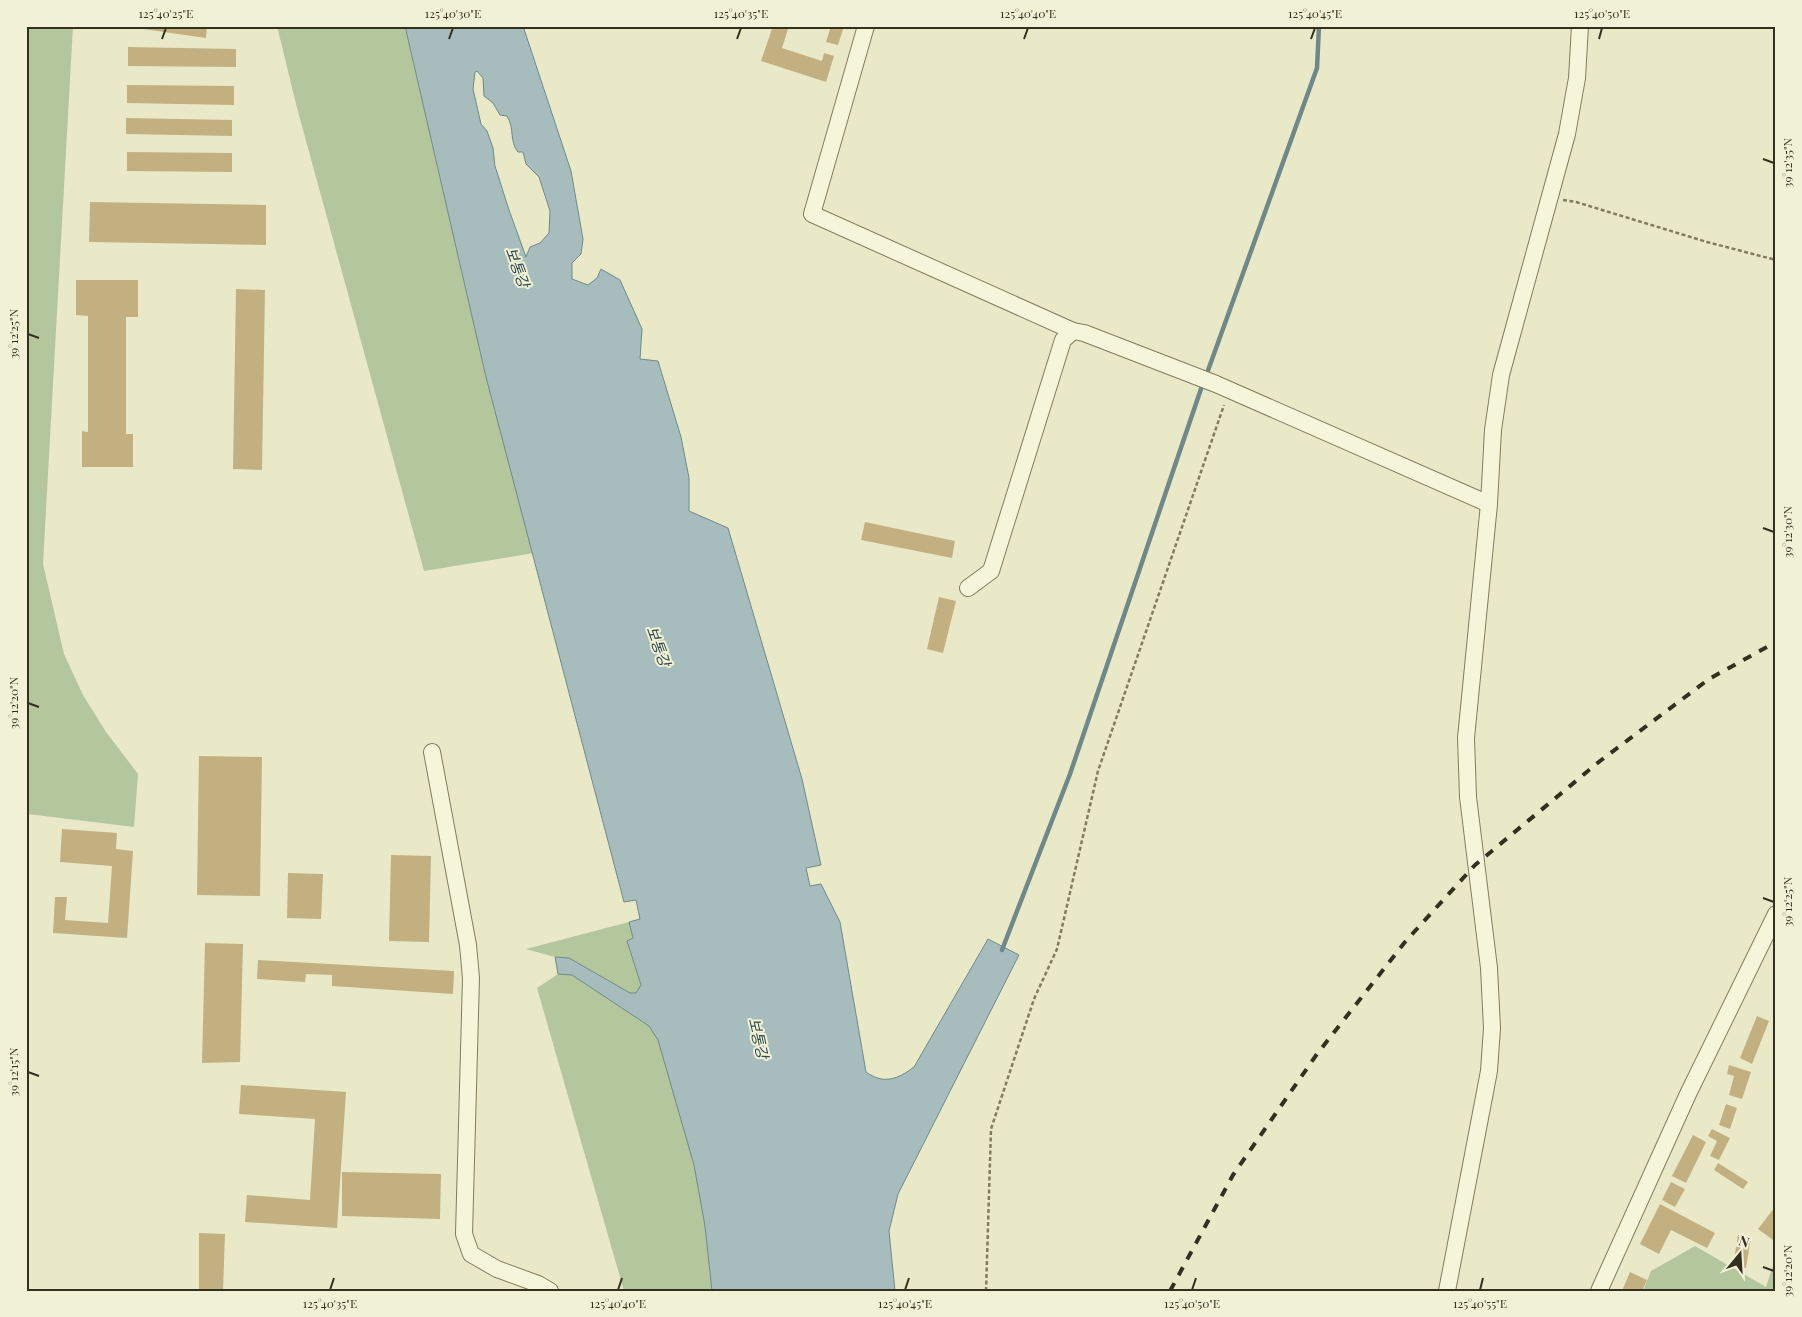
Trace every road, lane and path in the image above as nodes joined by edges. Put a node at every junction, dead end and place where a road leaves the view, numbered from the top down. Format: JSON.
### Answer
{"nodes":[{"id":1,"x":866,"y":26,"type":"edge"},
{"id":2,"x":1580,"y":26,"type":"edge"},
{"id":3,"x":1549,"y":198,"type":"junction"},
{"id":4,"x":1776,"y":260,"type":"edge"},
{"id":5,"x":1073,"y":332,"type":"junction"},
{"id":6,"x":1222,"y":387,"type":"junction"},
{"id":7,"x":1489,"y":504,"type":"junction"},
{"id":8,"x":968,"y":588,"type":"dead end"},
{"id":9,"x":432,"y":752,"type":"dead end"},
{"id":10,"x":1776,"y":914,"type":"edge"},
{"id":11,"x":550,"y":1291,"type":"edge"},
{"id":12,"x":986,"y":1291,"type":"edge"},
{"id":13,"x":1447,"y":1291,"type":"edge"},
{"id":14,"x":1600,"y":1291,"type":"edge"}],
"edges":[{"from":1,"to":5,"type":"street"},
{"from":2,"to":3,"type":"street"},
{"from":3,"to":4,"type":"path"},
{"from":3,"to":7,"type":"street"},
{"from":5,"to":6,"type":"street"},
{"from":5,"to":8,"type":"street"},
{"from":6,"to":7,"type":"street"},
{"from":6,"to":12,"type":"path"},
{"from":7,"to":13,"type":"street"},
{"from":9,"to":11,"type":"street"},
{"from":10,"to":14,"type":"street"}]}
